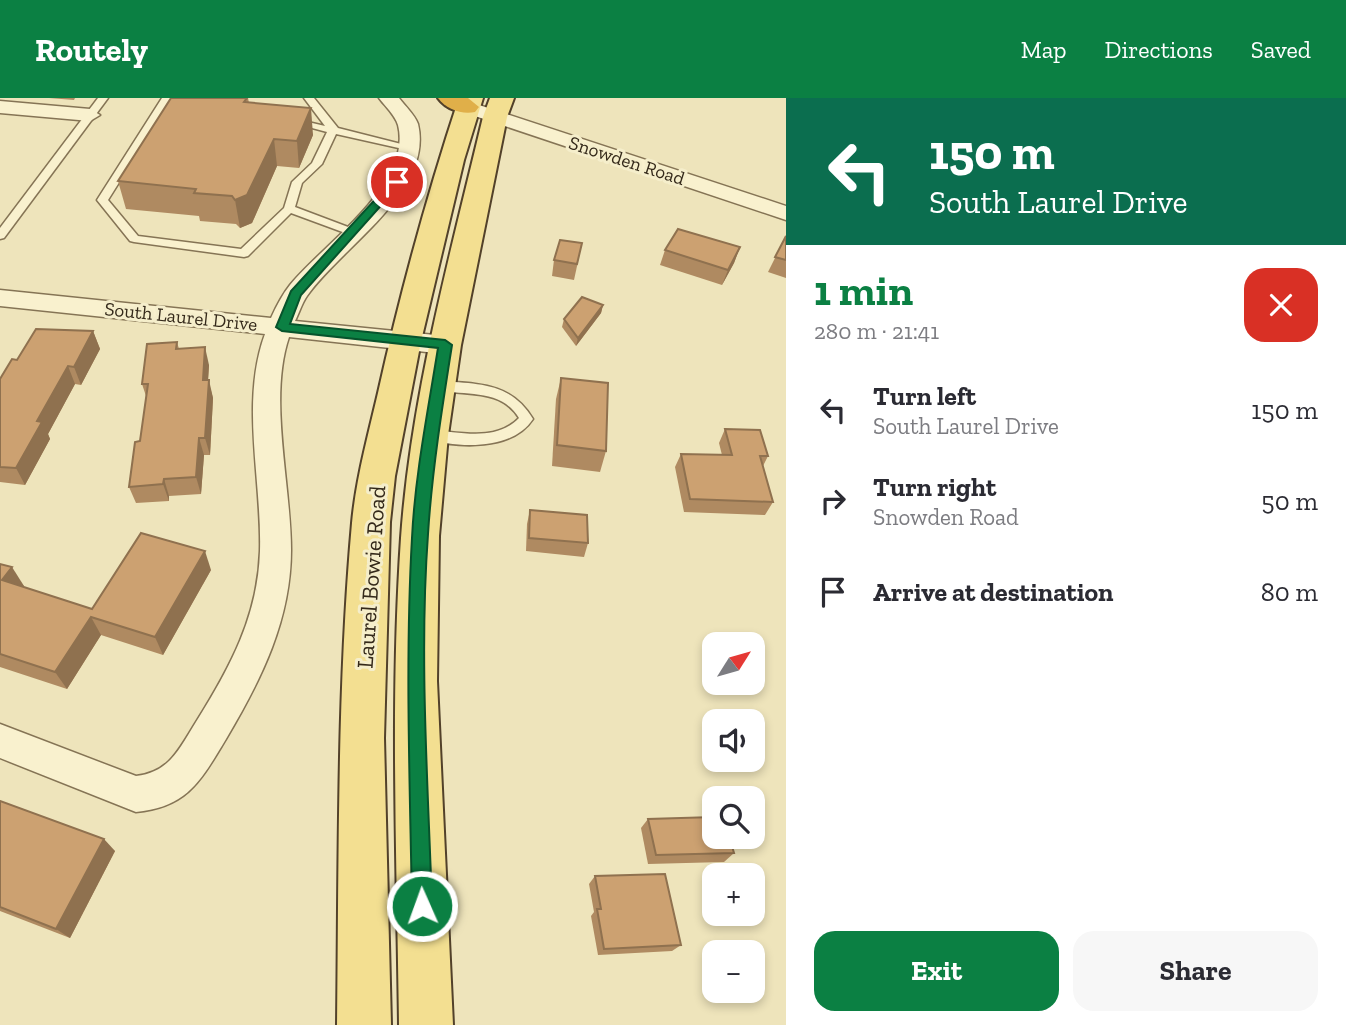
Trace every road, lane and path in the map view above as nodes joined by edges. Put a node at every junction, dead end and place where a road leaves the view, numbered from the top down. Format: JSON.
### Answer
{"nodes":[{"id":1,"x":103,"y":98,"type":"edge"},
{"id":2,"x":309,"y":98,"type":"edge"},
{"id":3,"x":389,"y":98,"type":"edge"},
{"id":4,"x":463,"y":101,"type":"edge"},
{"id":5,"x":168,"y":104,"type":"edge"},
{"id":6,"x":0,"y":107,"type":"edge"},
{"id":7,"x":499,"y":107,"type":"edge"},
{"id":8,"x":90,"y":115,"type":"junction"},
{"id":9,"x":281,"y":119,"type":"edge"},
{"id":10,"x":333,"y":129,"type":"junction"},
{"id":11,"x":412,"y":148,"type":"junction"},
{"id":12,"x":289,"y":209,"type":"junction"},
{"id":13,"x":786,"y":213,"type":"edge"},
{"id":14,"x":352,"y":232,"type":"junction"},
{"id":15,"x":0,"y":236,"type":"edge"},
{"id":16,"x":0,"y":298,"type":"edge"},
{"id":17,"x":282,"y":327,"type":"junction"},
{"id":18,"x":425,"y":343,"type":"junction"},
{"id":19,"x":435,"y":410,"type":"junction"},
{"id":20,"x":0,"y":741,"type":"edge"},
{"id":21,"x":364,"y":1025,"type":"edge"},
{"id":22,"x":426,"y":1025,"type":"edge"}],
"edges":[{"from":1,"to":8,"type":"lane"},
{"from":2,"to":10,"type":"lane"},
{"from":3,"to":11,"type":"street"},
{"from":4,"to":7,"type":"street","name":"Snowden Road"},
{"from":4,"to":18,"type":"main road","name":"Laurel Bowie Road"},
{"from":5,"to":12,"type":"lane"},
{"from":6,"to":8,"type":"street"},
{"from":7,"to":13,"type":"street","name":"Snowden Road"},
{"from":7,"to":18,"type":"main road","name":"Laurel Bowie Road"},
{"from":8,"to":15,"type":"lane"},
{"from":9,"to":10,"type":"lane"},
{"from":10,"to":11,"type":"lane"},
{"from":10,"to":12,"type":"lane"},
{"from":11,"to":14,"type":"street"},
{"from":12,"to":14,"type":"lane"},
{"from":14,"to":17,"type":"street"},
{"from":16,"to":17,"type":"street","name":"South Laurel Drive"},
{"from":17,"to":18,"type":"street","name":"South Laurel Drive"},
{"from":17,"to":20,"type":"street"},
{"from":18,"to":19,"type":"main road","name":"Laurel Bowie Road"},
{"from":18,"to":21,"type":"main road","name":"Laurel Bowie Road"},
{"from":19,"to":19,"type":"lane"},
{"from":19,"to":22,"type":"main road","name":"Laurel Bowie Road"}]}
